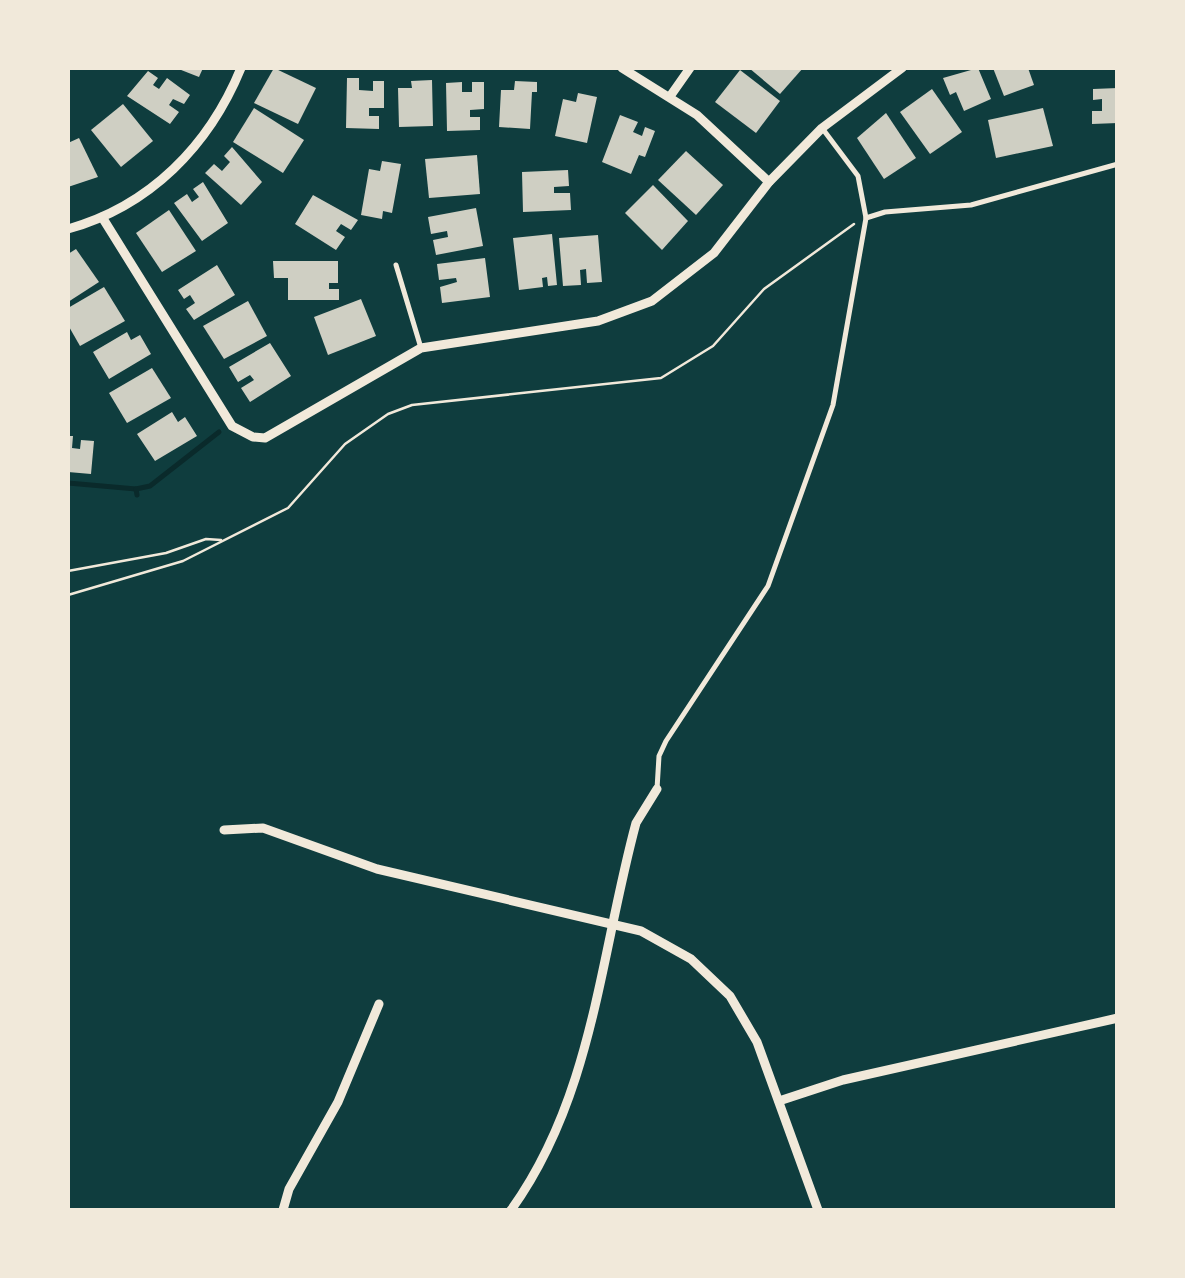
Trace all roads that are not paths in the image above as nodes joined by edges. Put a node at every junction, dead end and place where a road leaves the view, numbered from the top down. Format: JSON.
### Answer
{"nodes":[{"id":1,"x":241,"y":68,"type":"edge"},
{"id":2,"x":622,"y":68,"type":"edge"},
{"id":3,"x":690,"y":68,"type":"edge"},
{"id":4,"x":902,"y":68,"type":"edge"},
{"id":5,"x":671,"y":95,"type":"junction"},
{"id":6,"x":822,"y":128,"type":"junction"},
{"id":7,"x":1118,"y":164,"type":"edge"},
{"id":8,"x":769,"y":182,"type":"junction"},
{"id":9,"x":102,"y":216,"type":"junction"},
{"id":10,"x":866,"y":218,"type":"junction"},
{"id":11,"x":68,"y":229,"type":"edge"},
{"id":12,"x":396,"y":266,"type":"dead end"},
{"id":13,"x":421,"y":348,"type":"junction"},
{"id":14,"x":657,"y":789,"type":"joint"},
{"id":15,"x":224,"y":830,"type":"dead end"},
{"id":16,"x":611,"y":923,"type":"junction"},
{"id":17,"x":379,"y":1004,"type":"dead end"},
{"id":18,"x":1118,"y":1018,"type":"edge"},
{"id":19,"x":779,"y":1101,"type":"junction"},
{"id":20,"x":283,"y":1210,"type":"edge"},
{"id":21,"x":511,"y":1210,"type":"edge"},
{"id":22,"x":818,"y":1210,"type":"edge"}],
"edges":[{"from":1,"to":9,"type":"street"},
{"from":2,"to":5,"type":"street"},
{"from":3,"to":5,"type":"street"},
{"from":4,"to":6,"type":"street"},
{"from":5,"to":8,"type":"street"},
{"from":6,"to":8,"type":"street"},
{"from":6,"to":10,"type":"lane"},
{"from":7,"to":10,"type":"lane"},
{"from":8,"to":13,"type":"street"},
{"from":9,"to":11,"type":"street"},
{"from":9,"to":13,"type":"street"},
{"from":10,"to":14,"type":"lane"},
{"from":12,"to":13,"type":"lane"},
{"from":14,"to":16,"type":"street"},
{"from":15,"to":16,"type":"street"},
{"from":16,"to":19,"type":"street"},
{"from":16,"to":21,"type":"street"},
{"from":17,"to":20,"type":"street"},
{"from":18,"to":19,"type":"street"},
{"from":19,"to":22,"type":"street"}]}
